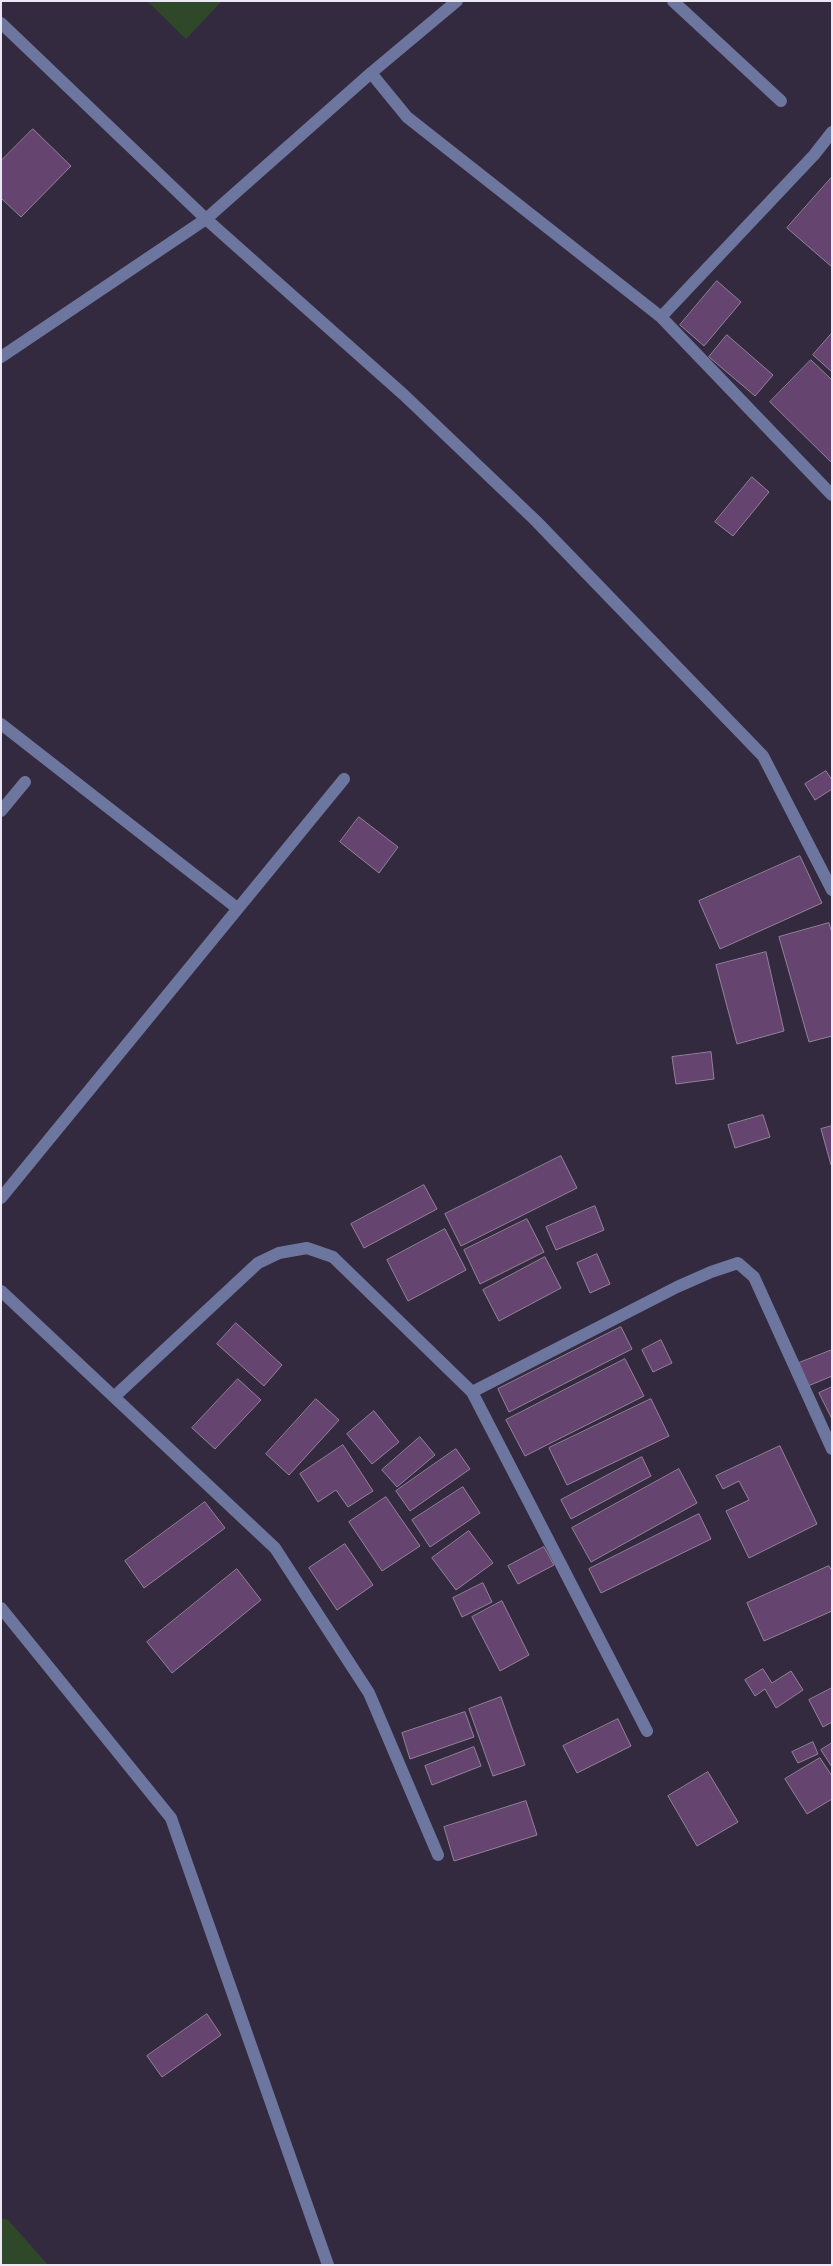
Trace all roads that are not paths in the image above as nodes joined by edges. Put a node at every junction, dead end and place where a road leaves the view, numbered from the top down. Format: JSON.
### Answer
{"nodes":[{"id":1,"x":457,"y":1,"type":"edge"},
{"id":2,"x":673,"y":1,"type":"edge"},
{"id":3,"x":1,"y":23,"type":"edge"},
{"id":4,"x":371,"y":73,"type":"junction"},
{"id":5,"x":781,"y":101,"type":"dead end"},
{"id":6,"x":832,"y":132,"type":"edge"},
{"id":7,"x":206,"y":219,"type":"junction"},
{"id":8,"x":660,"y":317,"type":"junction"},
{"id":9,"x":1,"y":357,"type":"edge"},
{"id":10,"x":832,"y":495,"type":"edge"},
{"id":11,"x":1,"y":724,"type":"edge"},
{"id":12,"x":344,"y":779,"type":"dead end"},
{"id":13,"x":26,"y":782,"type":"dead end"},
{"id":14,"x":1,"y":812,"type":"edge"},
{"id":15,"x":832,"y":890,"type":"edge"},
{"id":16,"x":237,"y":908,"type":"junction"},
{"id":17,"x":1,"y":1198,"type":"edge"},
{"id":18,"x":1,"y":1291,"type":"edge"},
{"id":19,"x":472,"y":1392,"type":"junction"},
{"id":20,"x":114,"y":1397,"type":"junction"},
{"id":21,"x":832,"y":1449,"type":"edge"},
{"id":22,"x":1,"y":1608,"type":"edge"},
{"id":23,"x":647,"y":1731,"type":"dead end"},
{"id":24,"x":438,"y":1855,"type":"dead end"},
{"id":25,"x":328,"y":2265,"type":"edge"}],
"edges":[{"from":1,"to":4,"type":"street"},
{"from":2,"to":5,"type":"street"},
{"from":3,"to":7,"type":"street"},
{"from":4,"to":7,"type":"street"},
{"from":4,"to":8,"type":"street"},
{"from":6,"to":8,"type":"street"},
{"from":7,"to":9,"type":"street"},
{"from":7,"to":15,"type":"street"},
{"from":8,"to":10,"type":"street"},
{"from":11,"to":16,"type":"street"},
{"from":12,"to":16,"type":"street"},
{"from":13,"to":14,"type":"street"},
{"from":16,"to":17,"type":"street"},
{"from":18,"to":20,"type":"street"},
{"from":19,"to":20,"type":"street"},
{"from":19,"to":21,"type":"street"},
{"from":19,"to":23,"type":"street"},
{"from":20,"to":24,"type":"street"},
{"from":22,"to":25,"type":"street"}]}
